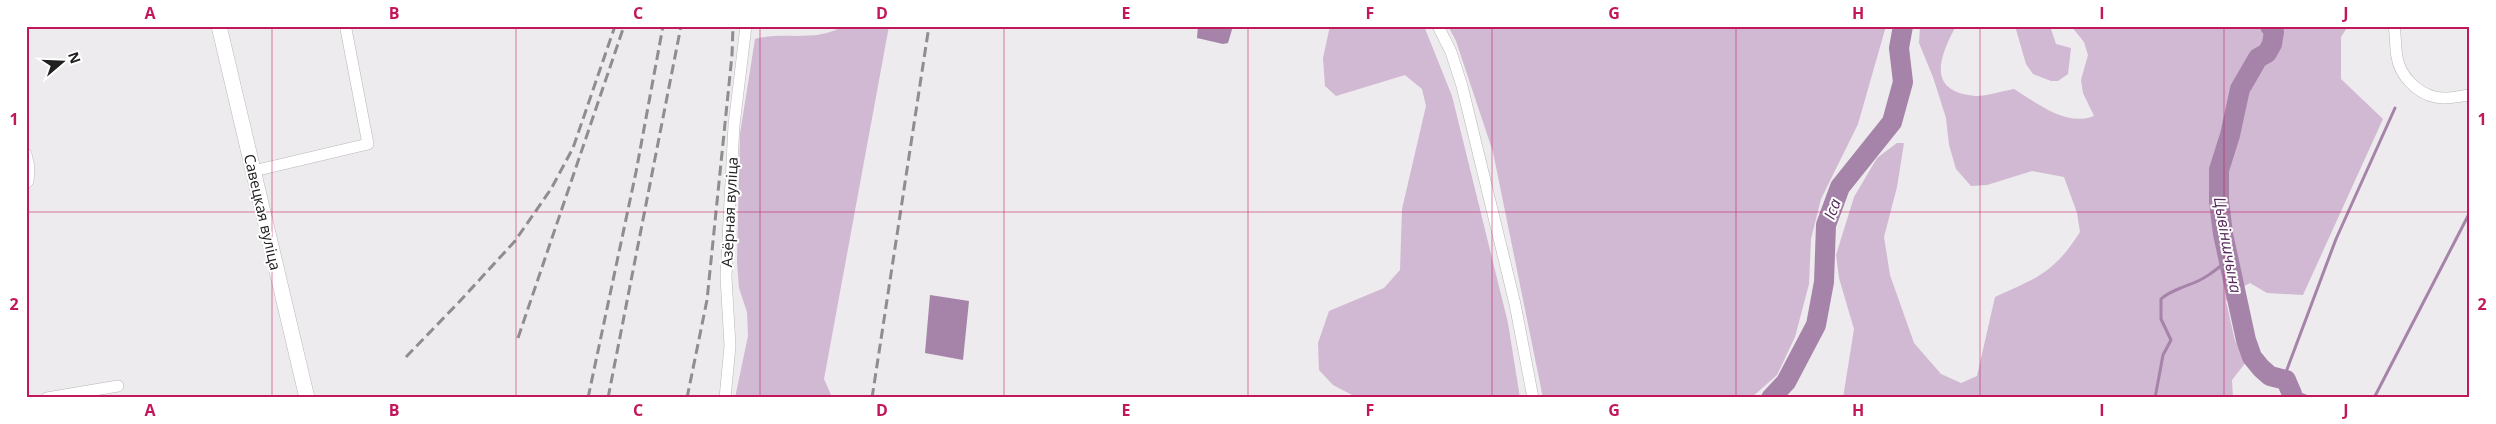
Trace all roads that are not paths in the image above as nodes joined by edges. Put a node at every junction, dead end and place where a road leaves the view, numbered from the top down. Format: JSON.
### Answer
{"nodes":[{"id":1,"x":219,"y":26,"type":"edge"},
{"id":2,"x":746,"y":26,"type":"edge"},
{"id":3,"x":1438,"y":26,"type":"edge"},
{"id":4,"x":2394,"y":26,"type":"edge"},
{"id":5,"x":346,"y":29,"type":"dead end"},
{"id":6,"x":2470,"y":95,"type":"edge"},
{"id":7,"x":26,"y":154,"type":"edge"},
{"id":8,"x":254,"y":171,"type":"junction"},
{"id":9,"x":26,"y":183,"type":"edge"},
{"id":10,"x":118,"y":386,"type":"dead end"},
{"id":11,"x":47,"y":398,"type":"edge"},
{"id":12,"x":307,"y":398,"type":"edge"},
{"id":13,"x":724,"y":398,"type":"edge"},
{"id":14,"x":1533,"y":398,"type":"edge"}],
"edges":[{"from":1,"to":8,"type":"main road","name":"Савецкая вуліца"},
{"from":2,"to":13,"type":"street","name":"Азёрная вуліца"},
{"from":3,"to":14,"type":"street"},
{"from":4,"to":6,"type":"street"},
{"from":5,"to":8,"type":"street"},
{"from":7,"to":9,"type":"street"},
{"from":8,"to":12,"type":"main road","name":"Савецкая вуліца"},
{"from":10,"to":11,"type":"street"}]}
